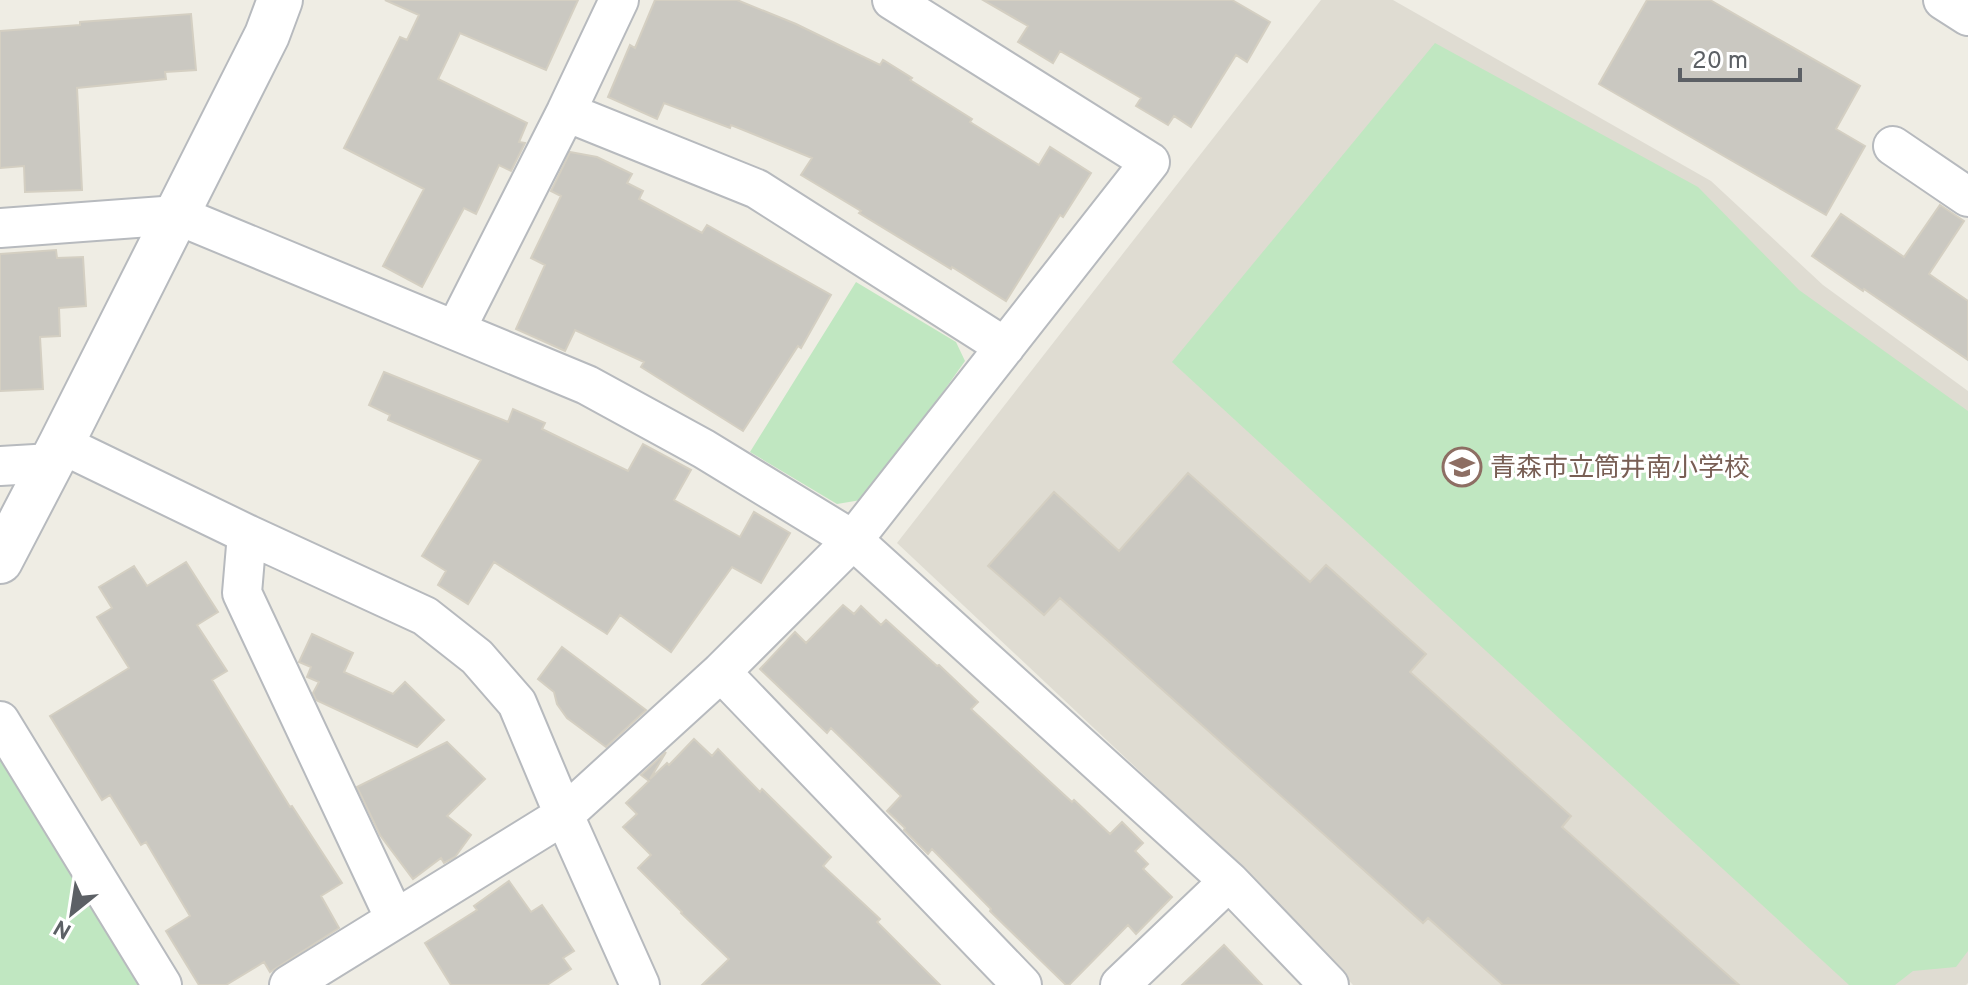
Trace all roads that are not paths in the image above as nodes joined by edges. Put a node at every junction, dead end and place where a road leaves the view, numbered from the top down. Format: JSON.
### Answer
{"nodes":[{"id":1,"x":280,"y":0,"type":"edge"},
{"id":2,"x":619,"y":0,"type":"edge"},
{"id":3,"x":892,"y":0,"type":"edge"},
{"id":4,"x":1943,"y":0,"type":"edge"},
{"id":5,"x":1968,"y":16,"type":"edge"},
{"id":6,"x":566,"y":112,"type":"junction"},
{"id":7,"x":1893,"y":146,"type":"dead end"},
{"id":8,"x":1968,"y":197,"type":"edge"},
{"id":9,"x":177,"y":215,"type":"junction"},
{"id":10,"x":0,"y":228,"type":"edge"},
{"id":11,"x":456,"y":329,"type":"junction"},
{"id":12,"x":1005,"y":347,"type":"junction"},
{"id":13,"x":56,"y":453,"type":"junction"},
{"id":14,"x":0,"y":466,"type":"edge"},
{"id":15,"x":247,"y":534,"type":"junction"},
{"id":16,"x":853,"y":540,"type":"junction"},
{"id":17,"x":0,"y":561,"type":"edge"},
{"id":18,"x":721,"y":672,"type":"junction"},
{"id":19,"x":0,"y":721,"type":"edge"},
{"id":20,"x":564,"y":815,"type":"junction"},
{"id":21,"x":1229,"y":881,"type":"junction"},
{"id":22,"x":395,"y":919,"type":"junction"},
{"id":23,"x":162,"y":985,"type":"edge"},
{"id":24,"x":289,"y":985,"type":"edge"},
{"id":25,"x":640,"y":985,"type":"edge"},
{"id":26,"x":1022,"y":985,"type":"edge"},
{"id":27,"x":1120,"y":985,"type":"edge"},
{"id":28,"x":1329,"y":985,"type":"edge"}],
"edges":[{"from":1,"to":9,"type":"street"},
{"from":2,"to":6,"type":"street"},
{"from":3,"to":12,"type":"street"},
{"from":4,"to":5,"type":"street"},
{"from":6,"to":11,"type":"street"},
{"from":6,"to":12,"type":"street"},
{"from":7,"to":8,"type":"street"},
{"from":9,"to":10,"type":"street"},
{"from":9,"to":11,"type":"street"},
{"from":9,"to":13,"type":"street"},
{"from":11,"to":16,"type":"street"},
{"from":12,"to":16,"type":"street"},
{"from":13,"to":14,"type":"street"},
{"from":13,"to":15,"type":"street"},
{"from":13,"to":17,"type":"street"},
{"from":15,"to":20,"type":"street"},
{"from":15,"to":22,"type":"street"},
{"from":16,"to":18,"type":"street"},
{"from":16,"to":21,"type":"street"},
{"from":18,"to":20,"type":"street"},
{"from":18,"to":26,"type":"street"},
{"from":19,"to":23,"type":"street"},
{"from":20,"to":22,"type":"street"},
{"from":20,"to":25,"type":"street"},
{"from":21,"to":27,"type":"street"},
{"from":21,"to":28,"type":"street"},
{"from":22,"to":24,"type":"street"}]}
